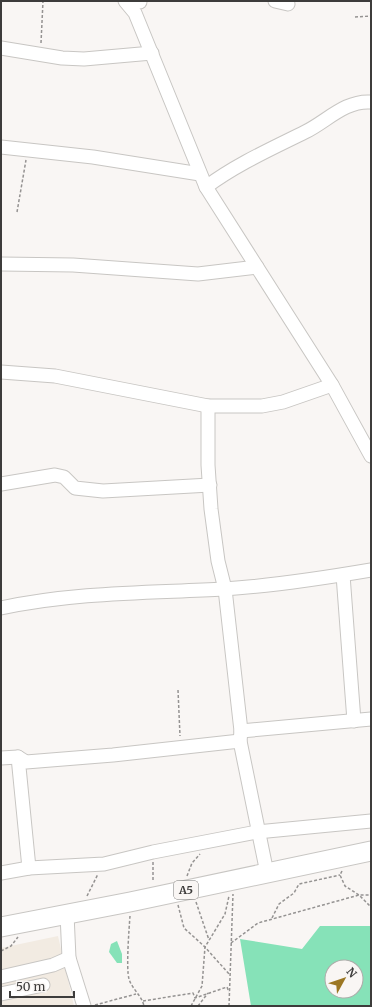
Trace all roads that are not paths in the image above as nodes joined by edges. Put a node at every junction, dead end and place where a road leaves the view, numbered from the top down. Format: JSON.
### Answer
{"nodes":[{"id":1,"x":125,"y":1,"type":"edge"},
{"id":2,"x":139,"y":4,"type":"edge"},
{"id":3,"x":1,"y":48,"type":"edge"},
{"id":4,"x":152,"y":53,"type":"junction"},
{"id":5,"x":371,"y":102,"type":"edge"},
{"id":6,"x":1,"y":147,"type":"edge"},
{"id":7,"x":200,"y":174,"type":"junction"},
{"id":8,"x":206,"y":187,"type":"junction"},
{"id":9,"x":1,"y":264,"type":"edge"},
{"id":10,"x":257,"y":267,"type":"junction"},
{"id":11,"x":1,"y":372,"type":"edge"},
{"id":12,"x":332,"y":385,"type":"junction"},
{"id":13,"x":208,"y":406,"type":"junction"},
{"id":14,"x":371,"y":456,"type":"edge"},
{"id":15,"x":1,"y":484,"type":"edge"},
{"id":16,"x":210,"y":485,"type":"junction"},
{"id":17,"x":371,"y":570,"type":"edge"},
{"id":18,"x":343,"y":575,"type":"junction"},
{"id":19,"x":226,"y":589,"type":"junction"},
{"id":20,"x":1,"y":608,"type":"edge"},
{"id":21,"x":371,"y":720,"type":"edge"},
{"id":22,"x":354,"y":721,"type":"junction"},
{"id":23,"x":240,"y":736,"type":"junction"},
{"id":24,"x":18,"y":757,"type":"junction"},
{"id":25,"x":1,"y":758,"type":"edge"},
{"id":26,"x":371,"y":821,"type":"edge"},
{"id":27,"x":257,"y":832,"type":"junction"},
{"id":28,"x":362,"y":853,"type":"edge"},
{"id":29,"x":29,"y":868,"type":"junction"},
{"id":30,"x":1,"y":873,"type":"edge"},
{"id":31,"x":267,"y":873,"type":"junction"},
{"id":32,"x":67,"y":914,"type":"junction"},
{"id":33,"x":1,"y":927,"type":"edge"},
{"id":34,"x":69,"y":958,"type":"junction"},
{"id":35,"x":1,"y":977,"type":"edge"},
{"id":36,"x":43,"y":985,"type":"dead end"},
{"id":37,"x":1,"y":994,"type":"edge"},
{"id":38,"x":84,"y":1006,"type":"edge"}],
"edges":[{"from":1,"to":2,"type":"street"},
{"from":2,"to":4,"type":"street"},
{"from":3,"to":4,"type":"street"},
{"from":4,"to":7,"type":"street"},
{"from":5,"to":8,"type":"street"},
{"from":6,"to":7,"type":"street"},
{"from":7,"to":8,"type":"street"},
{"from":8,"to":10,"type":"street"},
{"from":9,"to":10,"type":"street"},
{"from":10,"to":12,"type":"street"},
{"from":11,"to":13,"type":"street"},
{"from":12,"to":13,"type":"street"},
{"from":12,"to":14,"type":"street"},
{"from":13,"to":16,"type":"street"},
{"from":15,"to":16,"type":"street"},
{"from":16,"to":19,"type":"street"},
{"from":17,"to":18,"type":"street"},
{"from":18,"to":19,"type":"street"},
{"from":18,"to":22,"type":"street"},
{"from":19,"to":20,"type":"street"},
{"from":19,"to":23,"type":"street"},
{"from":21,"to":22,"type":"street"},
{"from":22,"to":23,"type":"street"},
{"from":23,"to":24,"type":"street"},
{"from":23,"to":27,"type":"street"},
{"from":24,"to":25,"type":"street"},
{"from":24,"to":29,"type":"street"},
{"from":26,"to":27,"type":"street"},
{"from":27,"to":29,"type":"street"},
{"from":27,"to":31,"type":"street"},
{"from":28,"to":31,"type":"highway","name":"A5","number":"A5"},
{"from":29,"to":30,"type":"street"},
{"from":31,"to":32,"type":"highway","name":"A5","number":"A5"},
{"from":32,"to":33,"type":"highway","name":"A5","number":"A5"},
{"from":32,"to":34,"type":"street"},
{"from":34,"to":35,"type":"street"},
{"from":34,"to":38,"type":"street"},
{"from":36,"to":37,"type":"street"}]}
